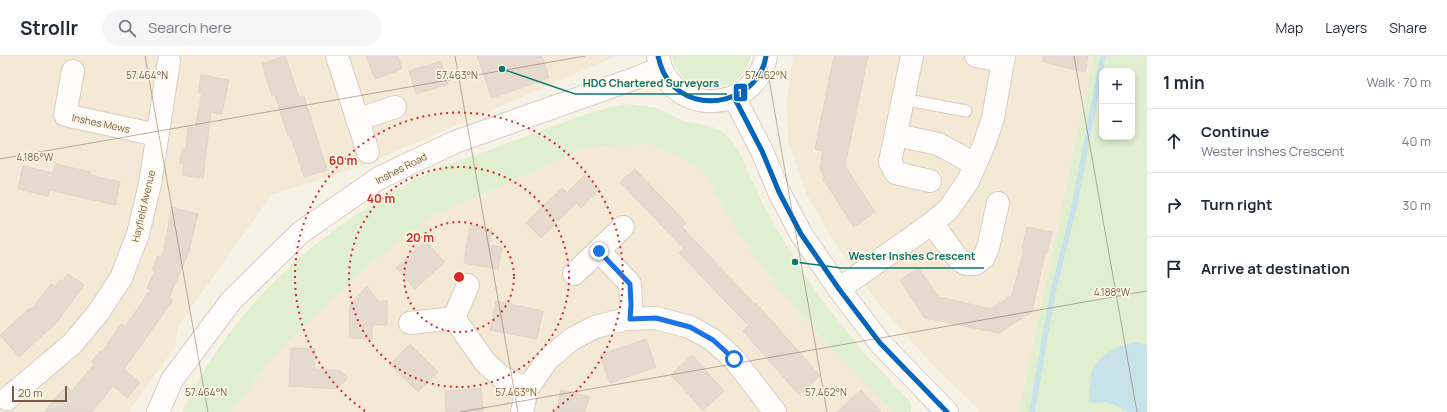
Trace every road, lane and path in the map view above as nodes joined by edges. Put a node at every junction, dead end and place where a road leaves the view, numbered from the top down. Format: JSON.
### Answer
{"nodes":[{"id":1,"x":337,"y":56,"type":"edge"},
{"id":2,"x":766,"y":56,"type":"edge"},
{"id":3,"x":912,"y":56,"type":"edge"},
{"id":4,"x":976,"y":56,"type":"edge"},
{"id":5,"x":1003,"y":59,"type":"edge"},
{"id":6,"x":169,"y":61,"type":"dead end"},
{"id":7,"x":660,"y":62,"type":"edge"},
{"id":8,"x":73,"y":71,"type":"dead end"},
{"id":9,"x":734,"y":97,"type":"junction"},
{"id":10,"x":903,"y":99,"type":"junction"},
{"id":11,"x":395,"y":107,"type":"dead end"},
{"id":12,"x":966,"y":111,"type":"dead end"},
{"id":13,"x":357,"y":120,"type":"junction"},
{"id":14,"x":157,"y":135,"type":"junction"},
{"id":15,"x":896,"y":135,"type":"junction"},
{"id":16,"x":368,"y":152,"type":"dead end"},
{"id":17,"x":975,"y":164,"type":"junction"},
{"id":18,"x":930,"y":181,"type":"dead end"},
{"id":19,"x":998,"y":203,"type":"dead end"},
{"id":20,"x":932,"y":223,"type":"junction"},
{"id":21,"x":623,"y":227,"type":"dead end"},
{"id":22,"x":599,"y":251,"type":"junction"},
{"id":23,"x":574,"y":274,"type":"dead end"},
{"id":24,"x":468,"y":285,"type":"dead end"},
{"id":25,"x":839,"y":289,"type":"junction"},
{"id":26,"x":454,"y":318,"type":"junction"},
{"id":27,"x":630,"y":319,"type":"junction"},
{"id":28,"x":410,"y":323,"type":"dead end"},
{"id":29,"x":528,"y":389,"type":"junction"},
{"id":30,"x":9,"y":400,"type":"edge"},
{"id":31,"x":944,"y":411,"type":"edge"},
{"id":32,"x":158,"y":412,"type":"edge"},
{"id":33,"x":522,"y":412,"type":"edge"},
{"id":34,"x":775,"y":412,"type":"edge"}],
"edges":[{"from":1,"to":13,"type":"street"},
{"from":2,"to":9,"type":"street","name":"Inshes Road"},
{"from":3,"to":10,"type":"street"},
{"from":4,"to":5,"type":"street"},
{"from":5,"to":17,"type":"street"},
{"from":6,"to":14,"type":"street","name":"Hayfield Avenue"},
{"from":7,"to":9,"type":"street","name":"Inshes Road"},
{"from":7,"to":32,"type":"street","name":"Inshes Road"},
{"from":8,"to":14,"type":"street","name":"Inshes Mews"},
{"from":9,"to":25,"type":"street"},
{"from":10,"to":12,"type":"lane"},
{"from":10,"to":15,"type":"street"},
{"from":11,"to":13,"type":"street"},
{"from":13,"to":16,"type":"street"},
{"from":14,"to":30,"type":"street","name":"Hayfield Avenue"},
{"from":15,"to":17,"type":"street"},
{"from":15,"to":18,"type":"street"},
{"from":17,"to":20,"type":"street"},
{"from":19,"to":20,"type":"street"},
{"from":20,"to":25,"type":"street"},
{"from":21,"to":22,"type":"street"},
{"from":22,"to":23,"type":"street"},
{"from":22,"to":27,"type":"street"},
{"from":24,"to":26,"type":"street"},
{"from":25,"to":31,"type":"street"},
{"from":26,"to":28,"type":"street"},
{"from":26,"to":29,"type":"street"},
{"from":27,"to":29,"type":"street"},
{"from":27,"to":34,"type":"street"},
{"from":29,"to":33,"type":"street"}]}
